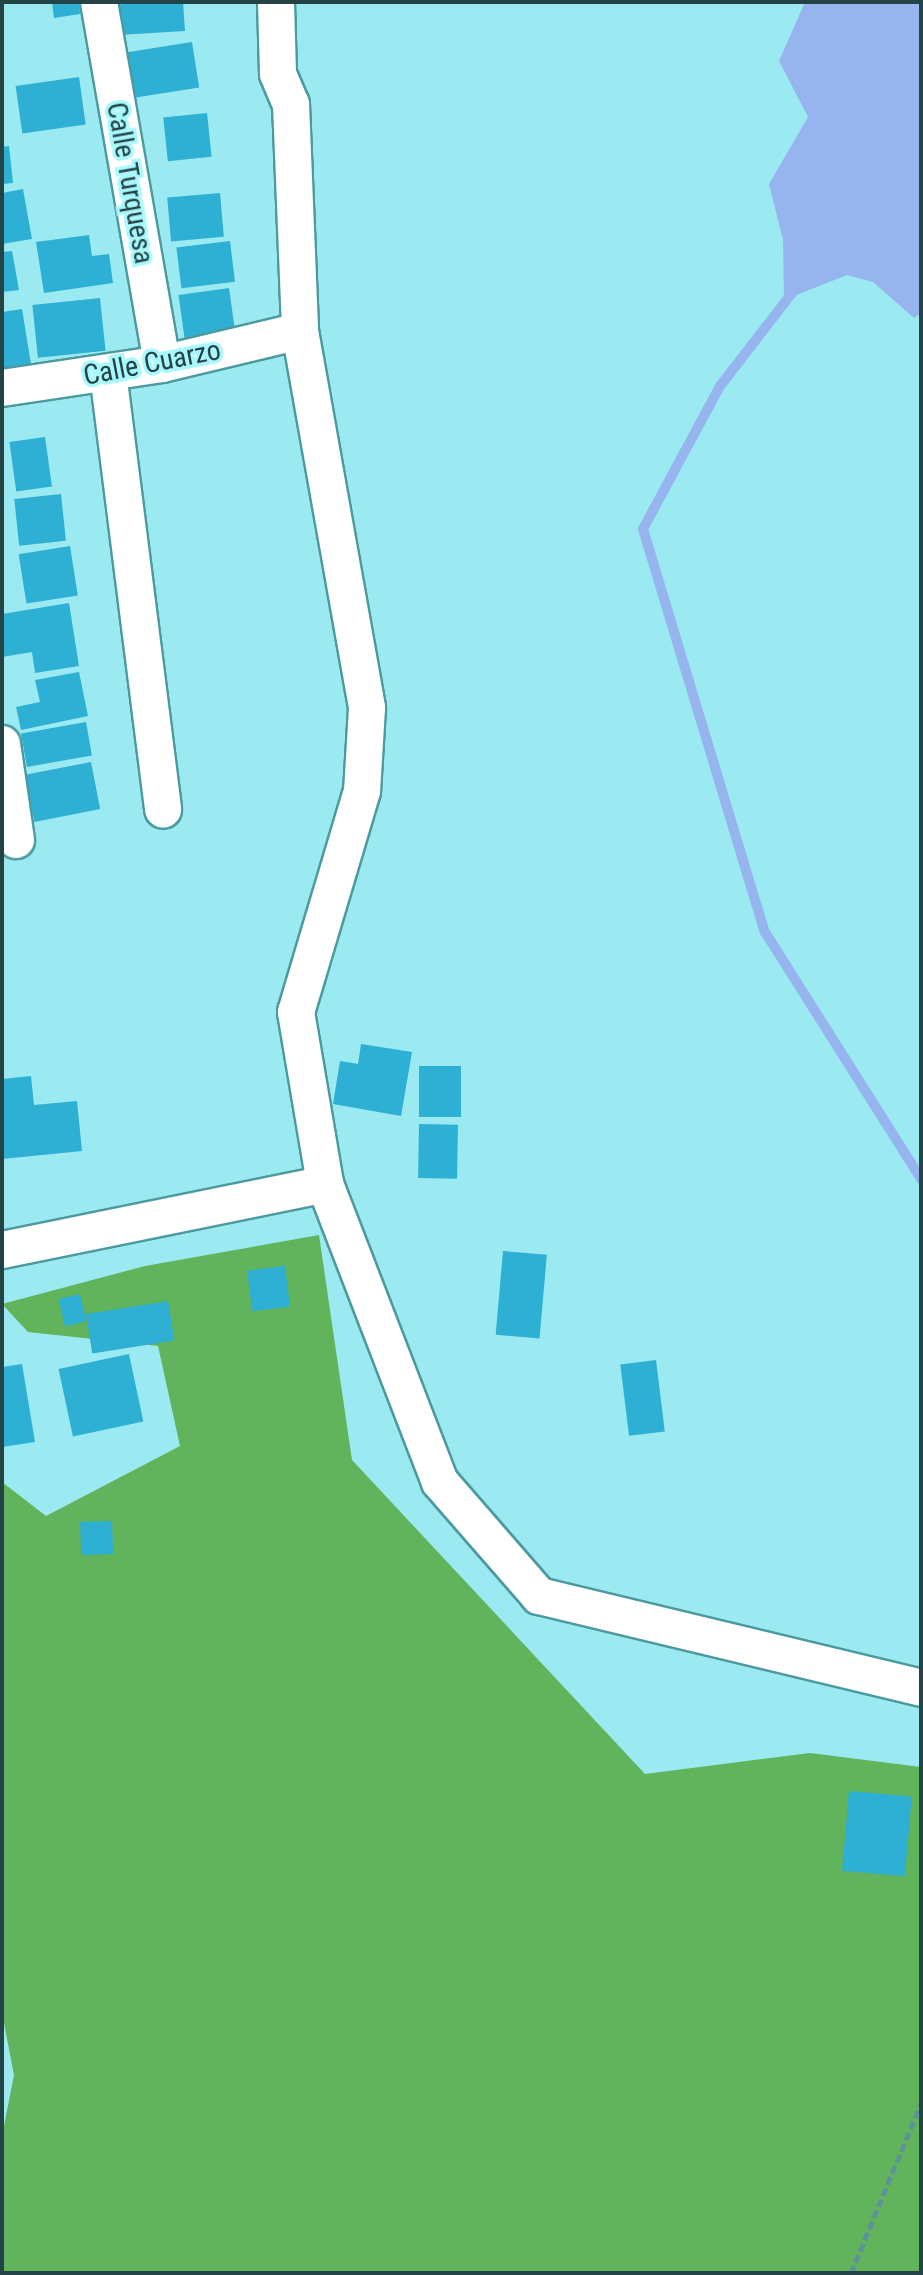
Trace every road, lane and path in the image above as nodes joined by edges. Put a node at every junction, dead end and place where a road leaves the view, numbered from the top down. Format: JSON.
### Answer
{"nodes":[{"id":1,"x":99,"y":2,"type":"edge"},
{"id":2,"x":276,"y":2,"type":"edge"},
{"id":3,"x":300,"y":331,"type":"junction"},
{"id":4,"x":162,"y":364,"type":"junction"},
{"id":5,"x":108,"y":373,"type":"junction"},
{"id":6,"x":2,"y":388,"type":"edge"},
{"id":7,"x":2,"y":744,"type":"edge"},
{"id":8,"x":163,"y":810,"type":"dead end"},
{"id":9,"x":16,"y":840,"type":"dead end"},
{"id":10,"x":325,"y":1184,"type":"junction"},
{"id":11,"x":2,"y":1250,"type":"edge"},
{"id":12,"x":921,"y":1688,"type":"edge"},
{"id":13,"x":921,"y":2103,"type":"edge"},
{"id":14,"x":851,"y":2273,"type":"edge"}],
"edges":[{"from":1,"to":4,"type":"street","name":"Calle Turquesa"},
{"from":2,"to":3,"type":"street"},
{"from":3,"to":4,"type":"street","name":"Calle Cuarzo"},
{"from":3,"to":10,"type":"street"},
{"from":4,"to":5,"type":"street","name":"Calle Cuarzo"},
{"from":5,"to":6,"type":"street","name":"Calle Cuarzo"},
{"from":5,"to":8,"type":"street"},
{"from":7,"to":9,"type":"street"},
{"from":10,"to":11,"type":"street"},
{"from":10,"to":12,"type":"street"},
{"from":13,"to":14,"type":"path"}]}
